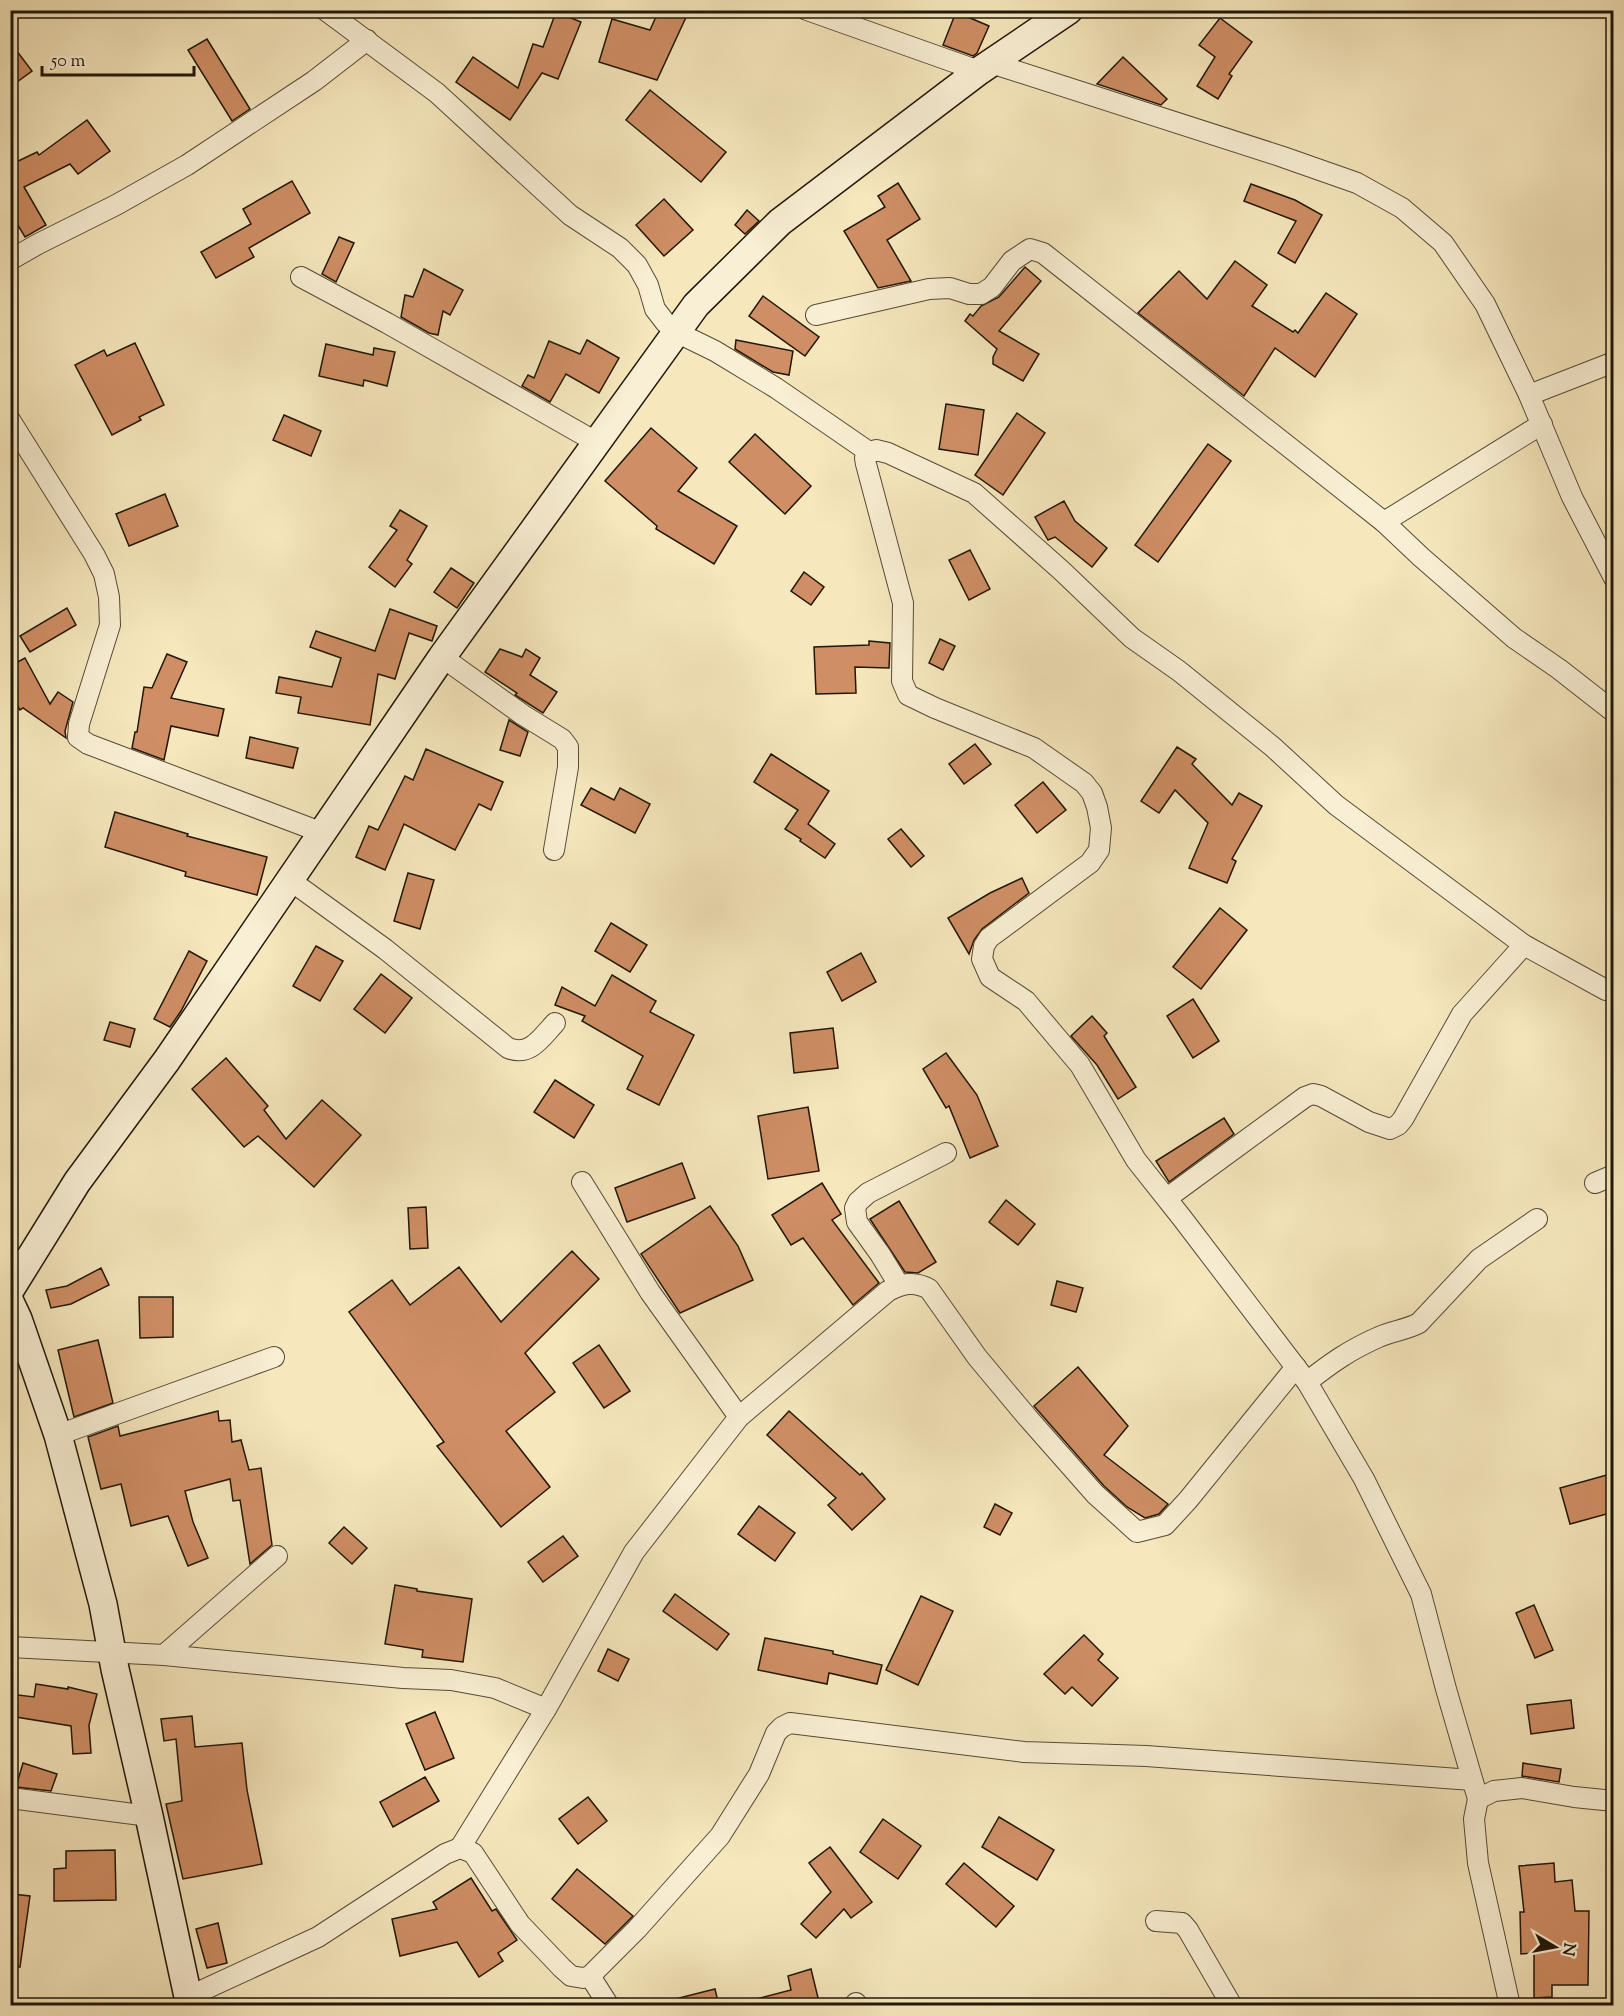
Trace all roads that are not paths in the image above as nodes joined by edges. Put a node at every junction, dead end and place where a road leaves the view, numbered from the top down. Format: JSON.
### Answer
{"nodes":[{"id":1,"x":326,"y":10,"type":"edge"},
{"id":2,"x":807,"y":10,"type":"edge"},
{"id":3,"x":1069,"y":10,"type":"edge"},
{"id":4,"x":367,"y":40,"type":"junction"},
{"id":5,"x":985,"y":67,"type":"junction"},
{"id":6,"x":10,"y":260,"type":"edge"},
{"id":7,"x":301,"y":277,"type":"dead end"},
{"id":8,"x":816,"y":315,"type":"dead end"},
{"id":9,"x":676,"y":332,"type":"junction"},
{"id":10,"x":1614,"y":362,"type":"edge"},
{"id":11,"x":1529,"y":394,"type":"junction"},
{"id":12,"x":10,"y":420,"type":"edge"},
{"id":13,"x":1542,"y":424,"type":"junction"},
{"id":14,"x":596,"y":442,"type":"junction"},
{"id":15,"x":869,"y":452,"type":"junction"},
{"id":16,"x":1384,"y":522,"type":"junction"},
{"id":17,"x":1614,"y":578,"type":"edge"},
{"id":18,"x":442,"y":657,"type":"junction"},
{"id":19,"x":1614,"y":712,"type":"edge"},
{"id":20,"x":323,"y":833,"type":"junction"},
{"id":21,"x":554,"y":850,"type":"dead end"},
{"id":22,"x":291,"y":881,"type":"junction"},
{"id":23,"x":1524,"y":945,"type":"junction"},
{"id":24,"x":1614,"y":991,"type":"edge"},
{"id":25,"x":555,"y":1023,"type":"dead end"},
{"id":26,"x":946,"y":1153,"type":"dead end"},
{"id":27,"x":1614,"y":1175,"type":"edge"},
{"id":28,"x":582,"y":1182,"type":"dead end"},
{"id":29,"x":1595,"y":1183,"type":"dead end"},
{"id":30,"x":1167,"y":1198,"type":"junction"},
{"id":31,"x":1537,"y":1219,"type":"dead end"},
{"id":32,"x":899,"y":1285,"type":"junction"},
{"id":33,"x":10,"y":1290,"type":"edge"},
{"id":34,"x":10,"y":1302,"type":"edge"},
{"id":35,"x":274,"y":1357,"type":"dead end"},
{"id":36,"x":1301,"y":1375,"type":"junction"},
{"id":37,"x":739,"y":1417,"type":"junction"},
{"id":38,"x":58,"y":1435,"type":"junction"},
{"id":39,"x":277,"y":1556,"type":"dead end"},
{"id":40,"x":10,"y":1647,"type":"edge"},
{"id":41,"x":112,"y":1653,"type":"junction"},
{"id":42,"x":164,"y":1655,"type":"junction"},
{"id":43,"x":546,"y":1709,"type":"junction"},
{"id":44,"x":1475,"y":1790,"type":"junction"},
{"id":45,"x":10,"y":1798,"type":"edge"},
{"id":46,"x":1614,"y":1801,"type":"edge"},
{"id":47,"x":149,"y":1816,"type":"junction"},
{"id":48,"x":460,"y":1848,"type":"junction"},
{"id":49,"x":1156,"y":1921,"type":"dead end"},
{"id":50,"x":590,"y":1976,"type":"junction"},
{"id":51,"x":189,"y":2001,"type":"edge"},
{"id":52,"x":609,"y":2006,"type":"edge"},
{"id":53,"x":1232,"y":2006,"type":"edge"},
{"id":54,"x":1510,"y":2006,"type":"edge"}],
"edges":[{"from":1,"to":4,"type":"street"},
{"from":2,"to":5,"type":"street"},
{"from":3,"to":5,"type":"street"},
{"from":4,"to":6,"type":"street"},
{"from":4,"to":9,"type":"street"},
{"from":5,"to":9,"type":"street"},
{"from":5,"to":11,"type":"street"},
{"from":7,"to":14,"type":"street"},
{"from":8,"to":16,"type":"street"},
{"from":9,"to":14,"type":"street"},
{"from":9,"to":15,"type":"street"},
{"from":10,"to":11,"type":"street"},
{"from":11,"to":13,"type":"street"},
{"from":12,"to":20,"type":"street"},
{"from":13,"to":16,"type":"street"},
{"from":13,"to":17,"type":"street"},
{"from":14,"to":18,"type":"street"},
{"from":15,"to":23,"type":"street"},
{"from":15,"to":30,"type":"street"},
{"from":16,"to":19,"type":"street"},
{"from":18,"to":20,"type":"street"},
{"from":18,"to":21,"type":"street"},
{"from":20,"to":22,"type":"street"},
{"from":22,"to":25,"type":"street"},
{"from":22,"to":33,"type":"street"},
{"from":23,"to":24,"type":"street"},
{"from":23,"to":30,"type":"street"},
{"from":26,"to":32,"type":"street"},
{"from":27,"to":29,"type":"street"},
{"from":28,"to":37,"type":"street"},
{"from":30,"to":36,"type":"street"},
{"from":31,"to":36,"type":"street"},
{"from":32,"to":36,"type":"street"},
{"from":32,"to":37,"type":"street"},
{"from":34,"to":38,"type":"street"},
{"from":35,"to":38,"type":"street"},
{"from":36,"to":44,"type":"street"},
{"from":37,"to":43,"type":"street"},
{"from":38,"to":41,"type":"street"},
{"from":39,"to":42,"type":"street"},
{"from":40,"to":41,"type":"street"},
{"from":41,"to":42,"type":"street"},
{"from":41,"to":47,"type":"street"},
{"from":42,"to":43,"type":"street"},
{"from":43,"to":48,"type":"street"},
{"from":44,"to":46,"type":"street"},
{"from":44,"to":50,"type":"street"},
{"from":44,"to":54,"type":"street"},
{"from":45,"to":47,"type":"street"},
{"from":47,"to":51,"type":"street"},
{"from":48,"to":50,"type":"street"},
{"from":48,"to":51,"type":"street"},
{"from":49,"to":53,"type":"street"},
{"from":50,"to":52,"type":"street"}]}
